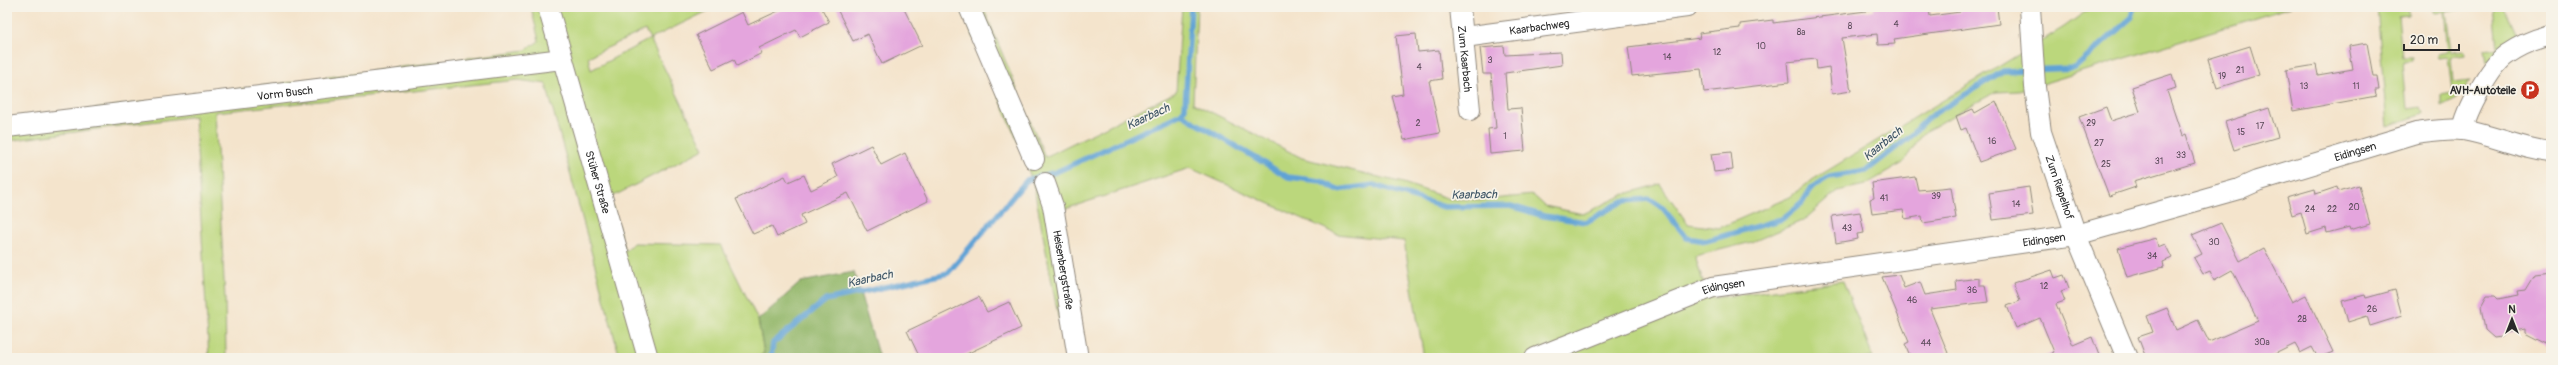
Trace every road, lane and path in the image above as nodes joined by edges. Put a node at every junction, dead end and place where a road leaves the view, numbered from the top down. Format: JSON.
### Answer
{"nodes":[{"id":1,"x":548,"y":7,"type":"edge"},
{"id":2,"x":969,"y":7,"type":"edge"},
{"id":3,"x":1460,"y":7,"type":"edge"},
{"id":4,"x":1687,"y":7,"type":"edge"},
{"id":5,"x":2030,"y":7,"type":"edge"},
{"id":6,"x":1625,"y":11,"type":"edge"},
{"id":7,"x":2551,"y":35,"type":"edge"},
{"id":8,"x":1464,"y":37,"type":"junction"},
{"id":9,"x":562,"y":59,"type":"junction"},
{"id":10,"x":1470,"y":110,"type":"dead end"},
{"id":11,"x":7,"y":127,"type":"edge"},
{"id":12,"x":2463,"y":130,"type":"junction"},
{"id":13,"x":2551,"y":152,"type":"edge"},
{"id":14,"x":1034,"y":159,"type":"dead end"},
{"id":15,"x":1045,"y":183,"type":"dead end"},
{"id":16,"x":2076,"y":235,"type":"junction"},
{"id":17,"x":648,"y":358,"type":"edge"},
{"id":18,"x":1078,"y":358,"type":"edge"},
{"id":19,"x":1535,"y":358,"type":"edge"},
{"id":20,"x":2127,"y":358,"type":"edge"}],
"edges":[{"from":1,"to":9,"type":"street","name":"Stüher Straße"},
{"from":2,"to":14,"type":"street"},
{"from":3,"to":8,"type":"street","name":"Zum Kaarbach"},
{"from":4,"to":6,"type":"street","name":"Kaarbachweg"},
{"from":5,"to":16,"type":"street","name":"Zum Riepelhof"},
{"from":6,"to":8,"type":"street","name":"Kaarbachweg"},
{"from":7,"to":12,"type":"street"},
{"from":8,"to":10,"type":"street","name":"Zum Kaarbach"},
{"from":9,"to":11,"type":"street","name":"Vorm Busch"},
{"from":9,"to":17,"type":"street","name":"Stüher Straße"},
{"from":12,"to":13,"type":"street","name":"Eidingsen"},
{"from":12,"to":16,"type":"street","name":"Eidingsen"},
{"from":15,"to":18,"type":"street","name":"Heisenbergstraße"},
{"from":16,"to":19,"type":"street","name":"Eidingsen"},
{"from":16,"to":20,"type":"street","name":"Zum Riepelhof"}]}
